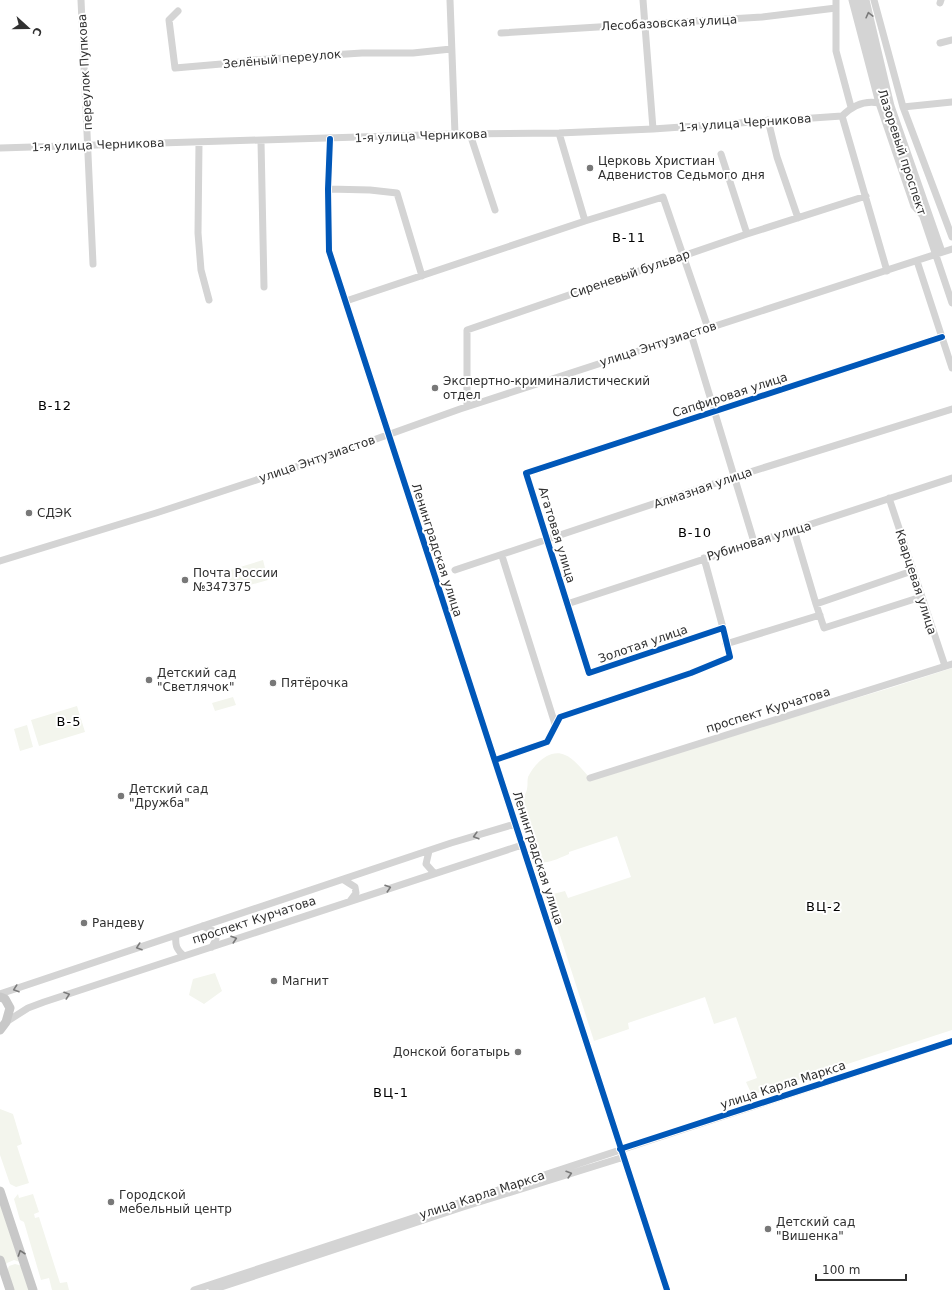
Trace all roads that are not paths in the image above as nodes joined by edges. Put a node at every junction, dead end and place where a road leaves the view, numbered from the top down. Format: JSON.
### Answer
{"nodes":[{"id":1,"x":81,"y":0,"type":"edge"},
{"id":2,"x":450,"y":0,"type":"edge"},
{"id":3,"x":643,"y":0,"type":"edge"},
{"id":4,"x":836,"y":0,"type":"edge"},
{"id":5,"x":852,"y":0,"type":"edge"},
{"id":6,"x":859,"y":0,"type":"edge"},
{"id":7,"x":866,"y":0,"type":"edge"},
{"id":8,"x":874,"y":0,"type":"edge"},
{"id":9,"x":836,"y":8,"type":"junction"},
{"id":10,"x":178,"y":11,"type":"dead end"},
{"id":11,"x":645,"y":24,"type":"junction"},
{"id":12,"x":502,"y":33,"type":"dead end"},
{"id":13,"x":952,"y":40,"type":"edge"},
{"id":14,"x":940,"y":43,"type":"dead end"},
{"id":15,"x":451,"y":49,"type":"junction"},
{"id":16,"x":952,"y":102,"type":"edge"},
{"id":17,"x":879,"y":103,"type":"junction"},
{"id":18,"x":851,"y":107,"type":"junction"},
{"id":19,"x":903,"y":107,"type":"junction"},
{"id":20,"x":842,"y":116,"type":"junction"},
{"id":21,"x":768,"y":120,"type":"junction"},
{"id":22,"x":654,"y":129,"type":"junction"},
{"id":23,"x":559,"y":133,"type":"junction"},
{"id":24,"x":455,"y":134,"type":"junction"},
{"id":25,"x":470,"y":134,"type":"junction"},
{"id":26,"x":330,"y":139,"type":"junction"},
{"id":27,"x":261,"y":141,"type":"junction"},
{"id":28,"x":199,"y":143,"type":"junction"},
{"id":29,"x":89,"y":145,"type":"junction"},
{"id":30,"x":0,"y":148,"type":"edge"},
{"id":31,"x":721,"y":154,"type":"dead end"},
{"id":32,"x":328,"y":189,"type":"junction"},
{"id":33,"x":866,"y":196,"type":"junction"},
{"id":34,"x":495,"y":210,"type":"dead end"},
{"id":35,"x":924,"y":217,"type":"junction"},
{"id":36,"x":798,"y":218,"type":"junction"},
{"id":37,"x":586,"y":221,"type":"junction"},
{"id":38,"x":747,"y":234,"type":"junction"},
{"id":39,"x":952,"y":237,"type":"edge"},
{"id":40,"x":952,"y":249,"type":"edge"},
{"id":41,"x":939,"y":254,"type":"junction"},
{"id":42,"x":683,"y":257,"type":"junction"},
{"id":43,"x":917,"y":261,"type":"junction"},
{"id":44,"x":93,"y":264,"type":"dead end"},
{"id":45,"x":887,"y":271,"type":"junction"},
{"id":46,"x":422,"y":276,"type":"junction"},
{"id":47,"x":264,"y":287,"type":"dead end"},
{"id":48,"x":209,"y":300,"type":"dead end"},
{"id":49,"x":346,"y":301,"type":"junction"},
{"id":50,"x":952,"y":303,"type":"edge"},
{"id":51,"x":708,"y":328,"type":"junction"},
{"id":52,"x":692,"y":334,"type":"junction"},
{"id":53,"x":942,"y":337,"type":"junction"},
{"id":54,"x":952,"y":368,"type":"edge"},
{"id":55,"x":467,"y":406,"type":"junction"},
{"id":56,"x":952,"y":408,"type":"edge"},
{"id":57,"x":716,"y":411,"type":"junction"},
{"id":58,"x":386,"y":433,"type":"junction"},
{"id":59,"x":526,"y":473,"type":"joint"},
{"id":60,"x":734,"y":477,"type":"junction"},
{"id":61,"x":952,"y":478,"type":"edge"},
{"id":62,"x":889,"y":498,"type":"junction"},
{"id":63,"x":794,"y":530,"type":"junction"},
{"id":64,"x":547,"y":540,"type":"junction"},
{"id":65,"x":754,"y":542,"type":"junction"},
{"id":66,"x":502,"y":556,"type":"junction"},
{"id":67,"x":0,"y":558,"type":"edge"},
{"id":68,"x":704,"y":558,"type":"junction"},
{"id":69,"x":0,"y":561,"type":"edge"},
{"id":70,"x":455,"y":570,"type":"dead end"},
{"id":71,"x":912,"y":571,"type":"junction"},
{"id":72,"x":921,"y":597,"type":"junction"},
{"id":73,"x":567,"y":604,"type":"junction"},
{"id":74,"x":816,"y":604,"type":"junction"},
{"id":75,"x":820,"y":615,"type":"junction"},
{"id":76,"x":723,"y":628,"type":"junction"},
{"id":77,"x":726,"y":644,"type":"junction"},
{"id":78,"x":952,"y":664,"type":"edge"},
{"id":79,"x":944,"y":666,"type":"junction"},
{"id":80,"x":555,"y":724,"type":"junction"},
{"id":81,"x":494,"y":760,"type":"junction"},
{"id":82,"x":590,"y":778,"type":"dead end"},
{"id":83,"x":514,"y":825,"type":"junction"},
{"id":84,"x":521,"y":845,"type":"junction"},
{"id":85,"x":429,"y":852,"type":"junction"},
{"id":86,"x":434,"y":873,"type":"junction"},
{"id":87,"x":344,"y":880,"type":"junction"},
{"id":88,"x":350,"y":901,"type":"junction"},
{"id":89,"x":203,"y":926,"type":"junction"},
{"id":90,"x":176,"y":935,"type":"junction"},
{"id":91,"x":212,"y":947,"type":"junction"},
{"id":92,"x":184,"y":956,"type":"junction"},
{"id":93,"x":0,"y":994,"type":"edge"},
{"id":94,"x":0,"y":997,"type":"edge"},
{"id":95,"x":6,"y":1022,"type":"junction"},
{"id":96,"x":0,"y":1030,"type":"edge"},
{"id":97,"x":952,"y":1041,"type":"edge"},
{"id":98,"x":620,"y":1149,"type":"junction"},
{"id":99,"x":623,"y":1157,"type":"junction"},
{"id":100,"x":0,"y":1191,"type":"edge"},
{"id":101,"x":0,"y":1260,"type":"edge"},
{"id":102,"x":10,"y":1290,"type":"edge"},
{"id":103,"x":33,"y":1290,"type":"edge"},
{"id":104,"x":194,"y":1290,"type":"edge"},
{"id":105,"x":212,"y":1290,"type":"edge"},
{"id":106,"x":666,"y":1290,"type":"edge"}],
"edges":[{"from":1,"to":29,"type":"street","name":"переулок Пупкова"},
{"from":2,"to":15,"type":"street"},
{"from":3,"to":11,"type":"street"},
{"from":4,"to":9,"type":"street"},
{"from":5,"to":17,"type":"street"},
{"from":6,"to":35,"type":"street","name":"Лазоревый проспект"},
{"from":41,"to":7,"type":"street","name":"Лазоревый проспект","one_way":true},
{"from":8,"to":19,"type":"street"},
{"from":9,"to":11,"type":"street","name":"Лесобазовская улица"},
{"from":9,"to":18,"type":"street"},
{"from":10,"to":15,"type":"street","name":"Зелёный переулок"},
{"from":11,"to":12,"type":"street","name":"Лесобазовская улица"},
{"from":11,"to":22,"type":"street"},
{"from":13,"to":14,"type":"street"},
{"from":15,"to":24,"type":"street"},
{"from":16,"to":19,"type":"street"},
{"from":17,"to":18,"type":"street"},
{"from":17,"to":35,"type":"street"},
{"from":18,"to":20,"type":"street"},
{"from":19,"to":39,"type":"street"},
{"from":20,"to":21,"type":"street","name":"1-я улица Черникова"},
{"from":20,"to":33,"type":"street"},
{"from":21,"to":22,"type":"street","name":"1-я улица Черникова"},
{"from":21,"to":36,"type":"street"},
{"from":22,"to":23,"type":"street","name":"1-я улица Черникова"},
{"from":23,"to":25,"type":"street","name":"1-я улица Черникова"},
{"from":23,"to":37,"type":"street"},
{"from":24,"to":25,"type":"street","name":"1-я улица Черникова"},
{"from":24,"to":26,"type":"street","name":"1-я улица Черникова"},
{"from":25,"to":34,"type":"street"},
{"from":26,"to":27,"type":"street","name":"1-я улица Черникова"},
{"from":26,"to":32,"type":"street","name":"Ленинградская улица"},
{"from":27,"to":28,"type":"street","name":"1-я улица Черникова"},
{"from":27,"to":47,"type":"street"},
{"from":28,"to":29,"type":"street","name":"1-я улица Черникова"},
{"from":28,"to":48,"type":"street"},
{"from":29,"to":30,"type":"street","name":"1-я улица Черникова"},
{"from":29,"to":44,"type":"street","name":"переулок Пупкова"},
{"from":31,"to":38,"type":"street"},
{"from":32,"to":46,"type":"street"},
{"from":32,"to":49,"type":"street","name":"Ленинградская улица"},
{"from":33,"to":36,"type":"street","name":"Сиреневый бульвар"},
{"from":33,"to":45,"type":"street"},
{"from":35,"to":41,"type":"street","name":"Лазоревый проспект"},
{"from":36,"to":38,"type":"street","name":"Сиреневый бульвар"},
{"from":37,"to":42,"type":"street"},
{"from":37,"to":46,"type":"street"},
{"from":38,"to":42,"type":"street","name":"Сиреневый бульвар"},
{"from":40,"to":41,"type":"street","name":"улица Энтузиастов"},
{"from":41,"to":43,"type":"street","name":"улица Энтузиастов"},
{"from":41,"to":50,"type":"street","name":"Лазоревый проспект"},
{"from":42,"to":51,"type":"street"},
{"from":42,"to":55,"type":"street","name":"Сиреневый бульвар"},
{"from":43,"to":45,"type":"street","name":"улица Энтузиастов"},
{"from":43,"to":53,"type":"street"},
{"from":45,"to":51,"type":"street","name":"улица Энтузиастов"},
{"from":46,"to":49,"type":"street"},
{"from":49,"to":58,"type":"street","name":"Ленинградская улица"},
{"from":51,"to":52,"type":"street","name":"улица Энтузиастов"},
{"from":52,"to":55,"type":"street","name":"улица Энтузиастов"},
{"from":52,"to":57,"type":"street"},
{"from":53,"to":54,"type":"street"},
{"from":53,"to":57,"type":"street","name":"Сапфировая улица"},
{"from":55,"to":58,"type":"street","name":"улица Энтузиастов"},
{"from":56,"to":60,"type":"street","name":"Алмазная улица"},
{"from":57,"to":59,"type":"street","name":"Сапфировая улица"},
{"from":57,"to":60,"type":"street"},
{"from":58,"to":67,"type":"street"},
{"from":58,"to":69,"type":"street","name":"улица Энтузиастов"},
{"from":58,"to":81,"type":"street","name":"Ленинградская улица"},
{"from":58,"to":83,"type":"street"},
{"from":59,"to":64,"type":"street","name":"Агатовая улица"},
{"from":60,"to":64,"type":"street","name":"Алмазная улица"},
{"from":60,"to":65,"type":"street"},
{"from":61,"to":62,"type":"street","name":"Рубиновая улица"},
{"from":62,"to":63,"type":"street","name":"Рубиновая улица"},
{"from":62,"to":71,"type":"street","name":"Кварцевая улица"},
{"from":63,"to":65,"type":"street","name":"Рубиновая улица"},
{"from":63,"to":74,"type":"street"},
{"from":64,"to":66,"type":"street","name":"Алмазная улица"},
{"from":64,"to":73,"type":"street","name":"Агатовая улица"},
{"from":65,"to":68,"type":"street","name":"Рубиновая улица"},
{"from":66,"to":70,"type":"street","name":"Алмазная улица"},
{"from":66,"to":80,"type":"street"},
{"from":68,"to":73,"type":"street","name":"Рубиновая улица"},
{"from":68,"to":76,"type":"street"},
{"from":71,"to":72,"type":"street","name":"Кварцевая улица"},
{"from":71,"to":74,"type":"street"},
{"from":72,"to":75,"type":"street"},
{"from":72,"to":79,"type":"street","name":"Кварцевая улица"},
{"from":73,"to":76,"type":"street","name":"Золотая улица"},
{"from":74,"to":75,"type":"street"},
{"from":75,"to":77,"type":"street"},
{"from":76,"to":77,"type":"street"},
{"from":77,"to":80,"type":"street"},
{"from":78,"to":79,"type":"street","name":"проспект Курчатова"},
{"from":79,"to":82,"type":"street","name":"проспект Курчатова"},
{"from":80,"to":81,"type":"street"},
{"from":81,"to":83,"type":"street","name":"Ленинградская улица"},
{"from":83,"to":84,"type":"street","name":"Ленинградская улица"},
{"from":83,"to":85,"type":"street","name":"проспект Курчатова","one_way":true},
{"from":84,"to":86,"type":"street","name":"проспект Курчатова"},
{"from":84,"to":98,"type":"street","name":"Ленинградская улица"},
{"from":85,"to":86,"type":"street"},
{"from":85,"to":87,"type":"street","name":"проспект Курчатова"},
{"from":88,"to":86,"type":"street","name":"проспект Курчатова","one_way":true},
{"from":87,"to":88,"type":"street"},
{"from":87,"to":89,"type":"street","name":"проспект Курчатова"},
{"from":91,"to":88,"type":"street","name":"проспект Курчатова","one_way":true},
{"from":89,"to":90,"type":"street","name":"проспект Курчатова"},
{"from":89,"to":91,"type":"street"},
{"from":90,"to":92,"type":"street"},
{"from":90,"to":93,"type":"street","name":"проспект Курчатова","one_way":true},
{"from":91,"to":92,"type":"street","name":"проспект Курчатова"},
{"from":95,"to":92,"type":"street","name":"проспект Курчатова","one_way":true},
{"from":94,"to":95,"type":"main road"},
{"from":95,"to":96,"type":"main road","name":"проспект Курчатова"},
{"from":97,"to":98,"type":"street","name":"улица Карла Маркса"},
{"from":98,"to":99,"type":"street","name":"Ленинградская улица"},
{"from":98,"to":104,"type":"street","name":"улица Карла Маркса"},
{"from":105,"to":99,"type":"street","name":"улица Карла Маркса","one_way":true},
{"from":99,"to":106,"type":"street","name":"Ленинградская улица"},
{"from":103,"to":100,"type":"main road","one_way":true},
{"from":101,"to":102,"type":"main road"}]}
